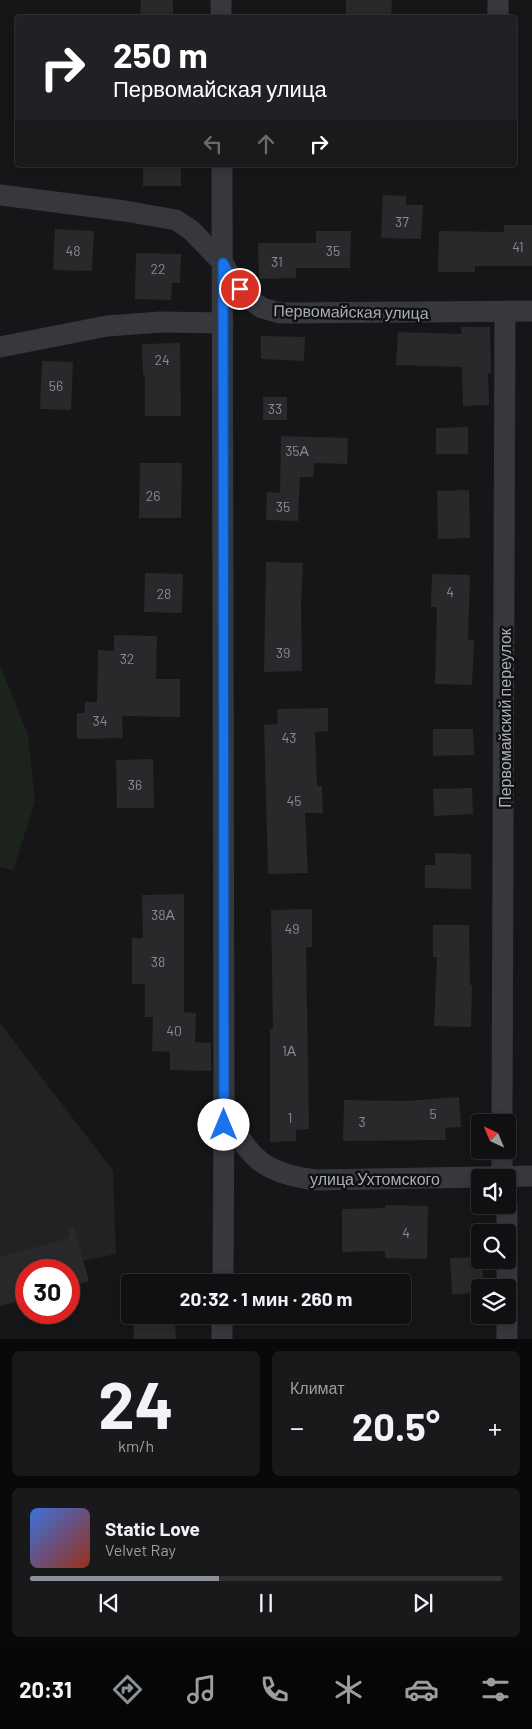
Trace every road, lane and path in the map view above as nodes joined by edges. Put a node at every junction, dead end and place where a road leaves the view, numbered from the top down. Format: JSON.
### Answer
{"nodes":[{"id":1,"x":221,"y":0,"type":"edge"},
{"id":2,"x":498,"y":0,"type":"edge"},
{"id":3,"x":221,"y":15,"type":"edge"},
{"id":4,"x":498,"y":15,"type":"edge"},
{"id":5,"x":222,"y":167,"type":"edge"},
{"id":6,"x":0,"y":196,"type":"edge"},
{"id":7,"x":223,"y":263,"type":"junction"},
{"id":8,"x":532,"y":311,"type":"edge"},
{"id":9,"x":505,"y":312,"type":"junction"},
{"id":10,"x":223,"y":323,"type":"junction"},
{"id":11,"x":0,"y":347,"type":"edge"},
{"id":12,"x":224,"y":1105,"type":"junction"},
{"id":13,"x":502,"y":1114,"type":"edge"},
{"id":14,"x":532,"y":1176,"type":"edge"},
{"id":15,"x":516,"y":1177,"type":"edge"},
{"id":16,"x":471,"y":1178,"type":"edge"},
{"id":17,"x":507,"y":1214,"type":"edge"},
{"id":18,"x":223,"y":1274,"type":"edge"},
{"id":19,"x":222,"y":1324,"type":"edge"},
{"id":20,"x":222,"y":1339,"type":"edge"},
{"id":21,"x":507,"y":1339,"type":"edge"}],
"edges":[{"from":1,"to":3,"type":"street"},
{"from":2,"to":4,"type":"street"},
{"from":5,"to":7,"type":"street"},
{"from":6,"to":7,"type":"street","name":"Первомайская улица"},
{"from":7,"to":9,"type":"street","name":"Первомайская улица"},
{"from":7,"to":10,"type":"street"},
{"from":8,"to":9,"type":"street","name":"Первомайская улица"},
{"from":9,"to":13,"type":"street","name":"Первомайский переулок"},
{"from":10,"to":11,"type":"street"},
{"from":10,"to":12,"type":"street"},
{"from":12,"to":16,"type":"street","name":"улица Ухтомского"},
{"from":12,"to":18,"type":"street"},
{"from":14,"to":15,"type":"street","name":"улица Ухтомского"},
{"from":17,"to":21,"type":"street"},
{"from":19,"to":20,"type":"street"}]}
